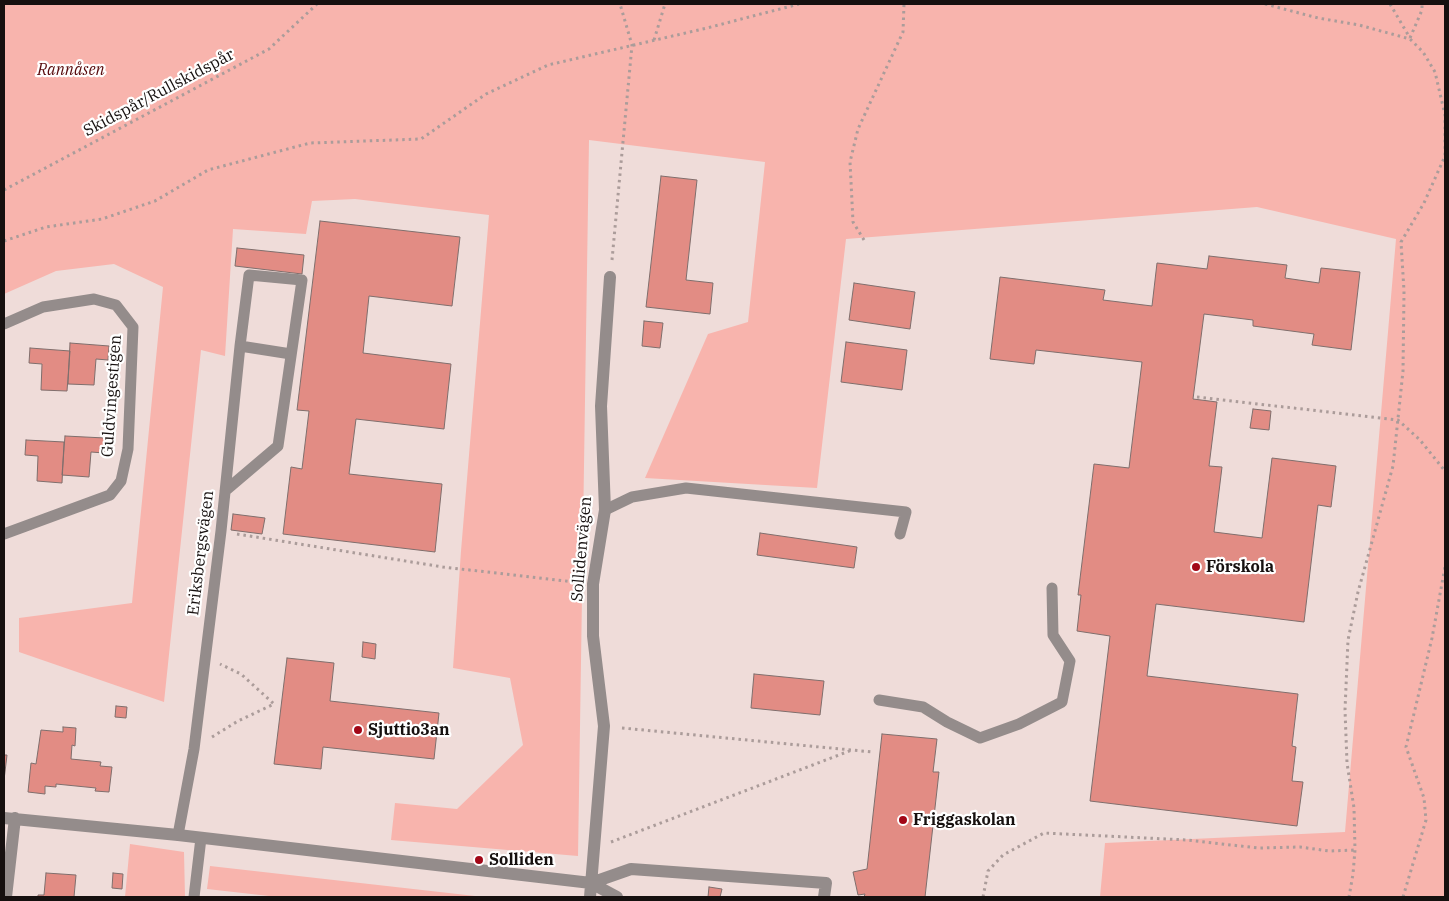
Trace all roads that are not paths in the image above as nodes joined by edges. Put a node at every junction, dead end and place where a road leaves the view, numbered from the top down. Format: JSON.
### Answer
{"nodes":[{"id":1,"x":610,"y":277,"type":"road end"},
{"id":2,"x":4,"y":324,"type":"edge"},
{"id":3,"x":240,"y":346,"type":"junction"},
{"id":4,"x":291,"y":354,"type":"junction"},
{"id":5,"x":225,"y":491,"type":"junction"},
{"id":6,"x":605,"y":510,"type":"junction"},
{"id":7,"x":4,"y":534,"type":"edge"},
{"id":8,"x":900,"y":534,"type":"dead end"},
{"id":9,"x":1052,"y":588,"type":"dead end"},
{"id":10,"x":879,"y":700,"type":"dead end"},
{"id":11,"x":9,"y":818,"type":"edge"},
{"id":12,"x":178,"y":835,"type":"junction"},
{"id":13,"x":201,"y":838,"type":"junction"},
{"id":14,"x":591,"y":883,"type":"junction"},
{"id":15,"x":6,"y":897,"type":"edge"},
{"id":16,"x":194,"y":897,"type":"edge"},
{"id":17,"x":590,"y":897,"type":"edge"},
{"id":18,"x":617,"y":897,"type":"edge"},
{"id":19,"x":824,"y":897,"type":"edge"}],
"edges":[{"from":1,"to":6,"type":"street","name":"Sollidenvägen"},
{"from":2,"to":7,"type":"lane","name":"Guldvingestigen"},
{"from":3,"to":4,"type":"lane"},
{"from":3,"to":4,"type":"lane","name":"Eriksbergsvägen"},
{"from":3,"to":5,"type":"lane","name":"Eriksbergsvägen"},
{"from":4,"to":5,"type":"lane"},
{"from":5,"to":12,"type":"lane","name":"Eriksbergsvägen"},
{"from":6,"to":8,"type":"lane"},
{"from":6,"to":14,"type":"street","name":"Sollidenvägen"},
{"from":9,"to":10,"type":"lane"},
{"from":11,"to":12,"type":"street"},
{"from":11,"to":15,"type":"street"},
{"from":12,"to":13,"type":"street"},
{"from":13,"to":14,"type":"street"},
{"from":13,"to":16,"type":"lane"},
{"from":14,"to":17,"type":"street","name":"Sollidenvägen"},
{"from":14,"to":18,"type":"street"},
{"from":14,"to":19,"type":"street"}]}
